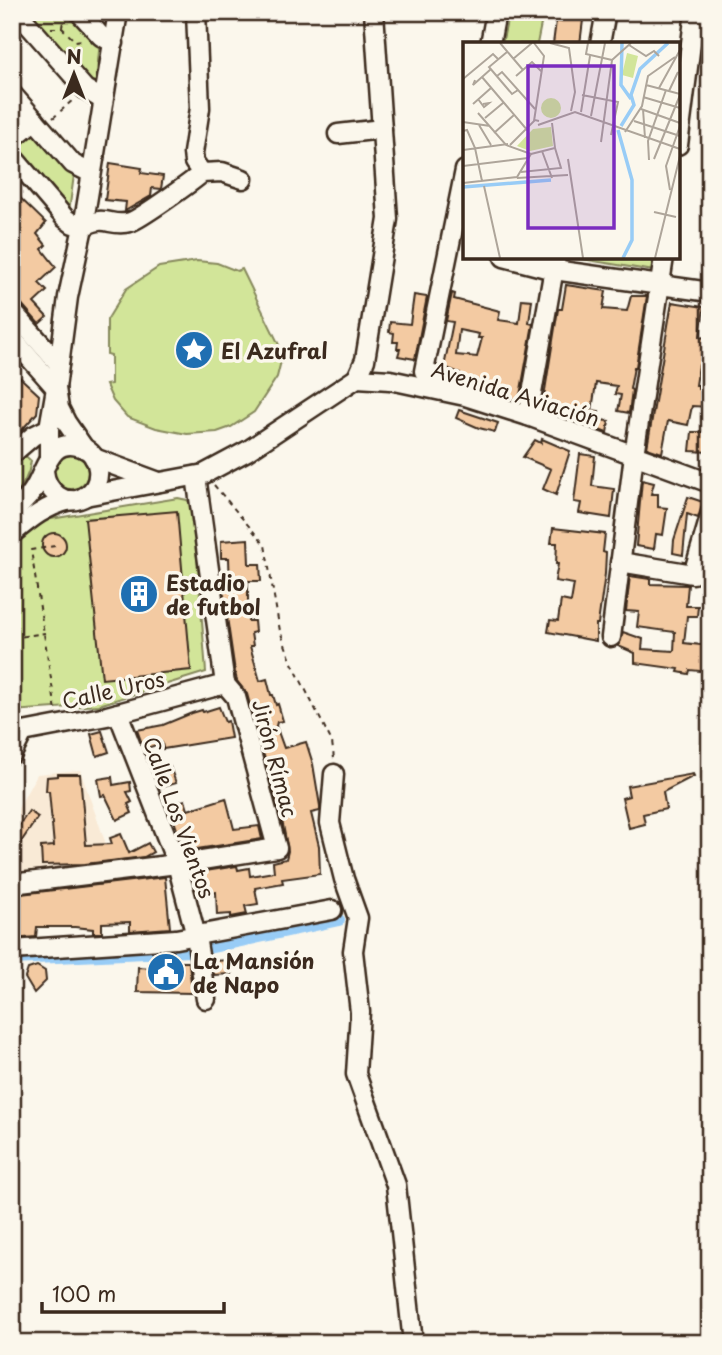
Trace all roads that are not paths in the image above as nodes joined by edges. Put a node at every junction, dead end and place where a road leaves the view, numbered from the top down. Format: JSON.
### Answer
{"nodes":[{"id":1,"x":17,"y":12,"type":"edge"},
{"id":2,"x":79,"y":12,"type":"edge"},
{"id":3,"x":118,"y":12,"type":"edge"},
{"id":4,"x":196,"y":12,"type":"edge"},
{"id":5,"x":374,"y":12,"type":"edge"},
{"id":6,"x":496,"y":12,"type":"edge"},
{"id":7,"x":607,"y":12,"type":"edge"},
{"id":8,"x":695,"y":12,"type":"edge"},
{"id":9,"x":490,"y":42,"type":"edge"},
{"id":10,"x":600,"y":42,"type":"edge"},
{"id":11,"x":114,"y":43,"type":"junction"},
{"id":12,"x":12,"y":94,"type":"edge"},
{"id":13,"x":103,"y":100,"type":"junction"},
{"id":14,"x":39,"y":124,"type":"junction"},
{"id":15,"x":382,"y":129,"type":"junction"},
{"id":16,"x":680,"y":129,"type":"edge"},
{"id":17,"x":14,"y":134,"type":"edge"},
{"id":18,"x":338,"y":134,"type":"dead end"},
{"id":19,"x":12,"y":156,"type":"edge"},
{"id":20,"x":91,"y":173,"type":"junction"},
{"id":21,"x":202,"y":173,"type":"junction"},
{"id":22,"x":243,"y":179,"type":"dead end"},
{"id":23,"x":463,"y":189,"type":"edge"},
{"id":24,"x":83,"y":227,"type":"junction"},
{"id":25,"x":457,"y":246,"type":"edge"},
{"id":26,"x":521,"y":259,"type":"edge"},
{"id":27,"x":664,"y":259,"type":"edge"},
{"id":28,"x":555,"y":263,"type":"edge"},
{"id":29,"x":661,"y":285,"type":"junction"},
{"id":30,"x":710,"y":292,"type":"edge"},
{"id":31,"x":12,"y":310,"type":"edge"},
{"id":32,"x":12,"y":338,"type":"edge"},
{"id":33,"x":59,"y":364,"type":"junction"},
{"id":34,"x":356,"y":378,"type":"junction"},
{"id":35,"x":57,"y":388,"type":"junction"},
{"id":36,"x":466,"y":396,"type":"junction"},
{"id":37,"x":528,"y":416,"type":"junction"},
{"id":38,"x":48,"y":428,"type":"junction"},
{"id":39,"x":89,"y":453,"type":"junction"},
{"id":40,"x":12,"y":454,"type":"edge"},
{"id":41,"x":634,"y":455,"type":"junction"},
{"id":42,"x":46,"y":464,"type":"junction"},
{"id":43,"x":200,"y":475,"type":"junction"},
{"id":44,"x":162,"y":483,"type":"junction"},
{"id":45,"x":710,"y":483,"type":"edge"},
{"id":46,"x":78,"y":498,"type":"junction"},
{"id":47,"x":12,"y":513,"type":"edge"},
{"id":48,"x":710,"y":517,"type":"edge"},
{"id":49,"x":12,"y":534,"type":"edge"},
{"id":50,"x":620,"y":562,"type":"junction"},
{"id":51,"x":611,"y":637,"type":"dead end"},
{"id":52,"x":218,"y":686,"type":"junction"},
{"id":53,"x":118,"y":713,"type":"junction"},
{"id":54,"x":18,"y":729,"type":"edge"},
{"id":55,"x":12,"y":754,"type":"edge"},
{"id":56,"x":334,"y":774,"type":"road end"},
{"id":57,"x":177,"y":864,"type":"junction"},
{"id":58,"x":12,"y":884,"type":"edge"},
{"id":59,"x":332,"y":910,"type":"dead end"},
{"id":60,"x":197,"y":936,"type":"junction"},
{"id":61,"x":12,"y":950,"type":"edge"},
{"id":62,"x":206,"y":999,"type":"dead end"},
{"id":63,"x":414,"y":1343,"type":"edge"}],
"edges":[{"from":1,"to":13,"type":"street"},
{"from":2,"to":11,"type":"street"},
{"from":3,"to":11,"type":"street"},
{"from":4,"to":21,"type":"street"},
{"from":5,"to":15,"type":"street"},
{"from":6,"to":9,"type":"street"},
{"from":7,"to":10,"type":"street"},
{"from":8,"to":16,"type":"street"},
{"from":11,"to":13,"type":"street"},
{"from":12,"to":14,"type":"street"},
{"from":13,"to":20,"type":"street"},
{"from":14,"to":17,"type":"street"},
{"from":14,"to":20,"type":"street"},
{"from":15,"to":18,"type":"street"},
{"from":15,"to":34,"type":"street"},
{"from":19,"to":24,"type":"street"},
{"from":20,"to":24,"type":"street"},
{"from":21,"to":22,"type":"street"},
{"from":21,"to":24,"type":"street"},
{"from":23,"to":25,"type":"street"},
{"from":24,"to":33,"type":"street"},
{"from":25,"to":36,"type":"street"},
{"from":26,"to":28,"type":"street"},
{"from":27,"to":29,"type":"street"},
{"from":28,"to":29,"type":"street"},
{"from":28,"to":37,"type":"street"},
{"from":29,"to":30,"type":"street"},
{"from":29,"to":41,"type":"street"},
{"from":31,"to":33,"type":"street"},
{"from":32,"to":35,"type":"street"},
{"from":33,"to":35,"type":"street"},
{"from":34,"to":36,"type":"street","name":"Avenida Aviación"},
{"from":34,"to":43,"type":"street"},
{"from":35,"to":38,"type":"street"},
{"from":35,"to":39,"type":"street"},
{"from":36,"to":37,"type":"street","name":"Avenida Aviación"},
{"from":37,"to":41,"type":"street","name":"Avenida Aviación"},
{"from":38,"to":40,"type":"street"},
{"from":38,"to":42,"type":"street"},
{"from":39,"to":42,"type":"street"},
{"from":39,"to":44,"type":"street"},
{"from":39,"to":46,"type":"street"},
{"from":41,"to":45,"type":"street","name":"Avenida Aviación"},
{"from":41,"to":50,"type":"street"},
{"from":42,"to":46,"type":"street"},
{"from":42,"to":47,"type":"street"},
{"from":43,"to":44,"type":"street"},
{"from":43,"to":52,"type":"street","name":"Jirón Rímac"},
{"from":44,"to":46,"type":"street"},
{"from":46,"to":49,"type":"street"},
{"from":48,"to":50,"type":"street"},
{"from":50,"to":51,"type":"street"},
{"from":52,"to":53,"type":"street","name":"Calle Uros"},
{"from":52,"to":57,"type":"street","name":"Jirón Rímac"},
{"from":53,"to":54,"type":"street","name":"Calle Uros"},
{"from":53,"to":57,"type":"street","name":"Calle Los Vientos"},
{"from":54,"to":55,"type":"street"},
{"from":56,"to":63,"type":"street"},
{"from":57,"to":58,"type":"street"},
{"from":57,"to":60,"type":"street","name":"Calle Los Vientos"},
{"from":59,"to":60,"type":"street"},
{"from":60,"to":61,"type":"street"},
{"from":60,"to":62,"type":"street","name":"Calle Los Vientos"}]}
